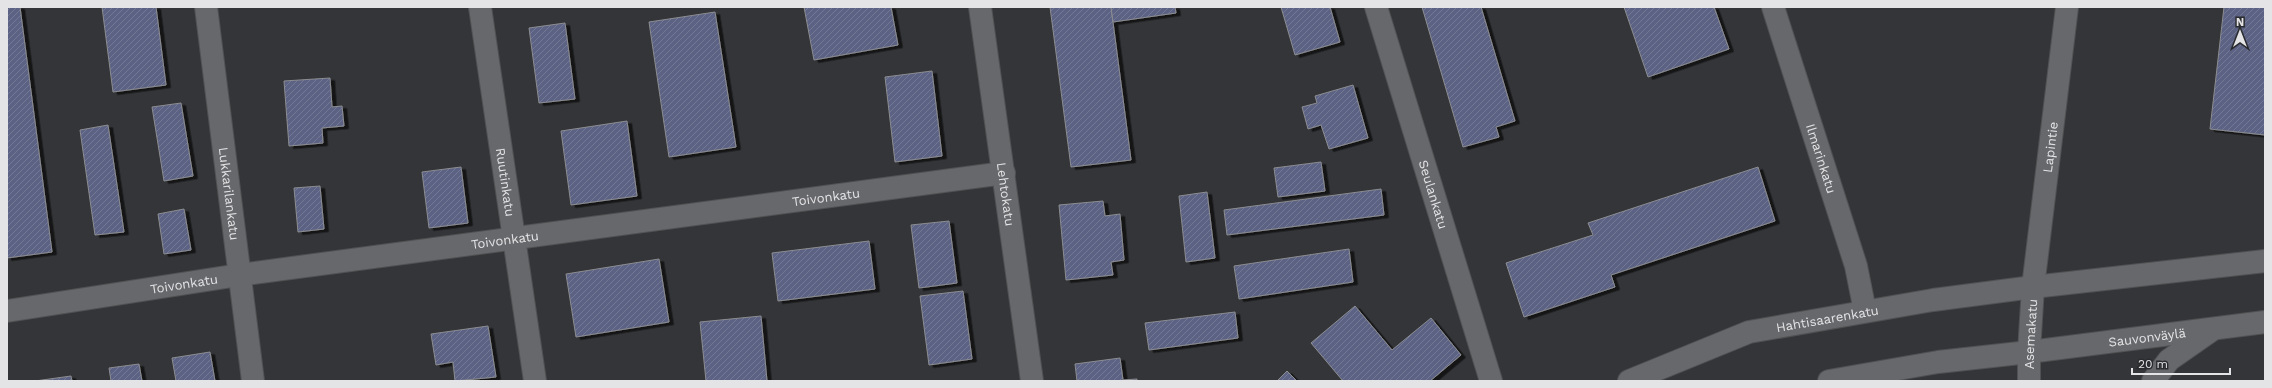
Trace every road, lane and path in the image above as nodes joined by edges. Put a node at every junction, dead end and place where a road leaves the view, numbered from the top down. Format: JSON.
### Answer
{"nodes":[{"id":1,"x":206,"y":7,"type":"edge"},
{"id":2,"x":480,"y":7,"type":"edge"},
{"id":3,"x":980,"y":7,"type":"edge"},
{"id":4,"x":1376,"y":7,"type":"edge"},
{"id":5,"x":1773,"y":7,"type":"edge"},
{"id":6,"x":2067,"y":7,"type":"edge"},
{"id":7,"x":1004,"y":173,"type":"junction"},
{"id":8,"x":514,"y":238,"type":"junction"},
{"id":9,"x":2265,"y":261,"type":"edge"},
{"id":10,"x":239,"y":275,"type":"junction"},
{"id":11,"x":2033,"y":287,"type":"junction"},
{"id":12,"x":7,"y":311,"type":"edge"},
{"id":13,"x":1865,"y":311,"type":"junction"},
{"id":14,"x":2265,"y":322,"type":"edge"},
{"id":15,"x":2214,"y":329,"type":"junction"},
{"id":16,"x":2028,"y":352,"type":"junction"},
{"id":17,"x":254,"y":381,"type":"edge"},
{"id":18,"x":535,"y":381,"type":"edge"},
{"id":19,"x":1032,"y":381,"type":"edge"},
{"id":20,"x":1491,"y":381,"type":"edge"},
{"id":21,"x":1629,"y":381,"type":"edge"},
{"id":22,"x":1829,"y":381,"type":"edge"},
{"id":23,"x":2029,"y":381,"type":"edge"},
{"id":24,"x":2153,"y":381,"type":"edge"}],
"edges":[{"from":1,"to":10,"type":"street","name":"Lukkarilankatu"},
{"from":2,"to":8,"type":"street","name":"Ruutinkatu"},
{"from":3,"to":7,"type":"street","name":"Lehtokatu"},
{"from":4,"to":20,"type":"street","name":"Seulankatu"},
{"from":5,"to":13,"type":"street","name":"Ilmarinkatu"},
{"from":6,"to":11,"type":"street","name":"Lapintie"},
{"from":7,"to":8,"type":"street","name":"Toivonkatu"},
{"from":7,"to":19,"type":"street","name":"Lehtokatu"},
{"from":8,"to":10,"type":"street","name":"Toivonkatu"},
{"from":8,"to":18,"type":"street","name":"Ruutinkatu"},
{"from":9,"to":11,"type":"street"},
{"from":10,"to":12,"type":"street","name":"Toivonkatu"},
{"from":10,"to":17,"type":"street","name":"Lukkarilankatu"},
{"from":11,"to":13,"type":"street","name":"Hahtisaarenkatu"},
{"from":11,"to":16,"type":"street","name":"Asemakatu"},
{"from":13,"to":21,"type":"street","name":"Hahtisaarenkatu"},
{"from":14,"to":15,"type":"street","name":"Sauvonväylä"},
{"from":15,"to":16,"type":"street","name":"Sauvonväylä"},
{"from":15,"to":24,"type":"street"},
{"from":16,"to":22,"type":"street"},
{"from":16,"to":23,"type":"street","name":"Asemakatu"}]}
